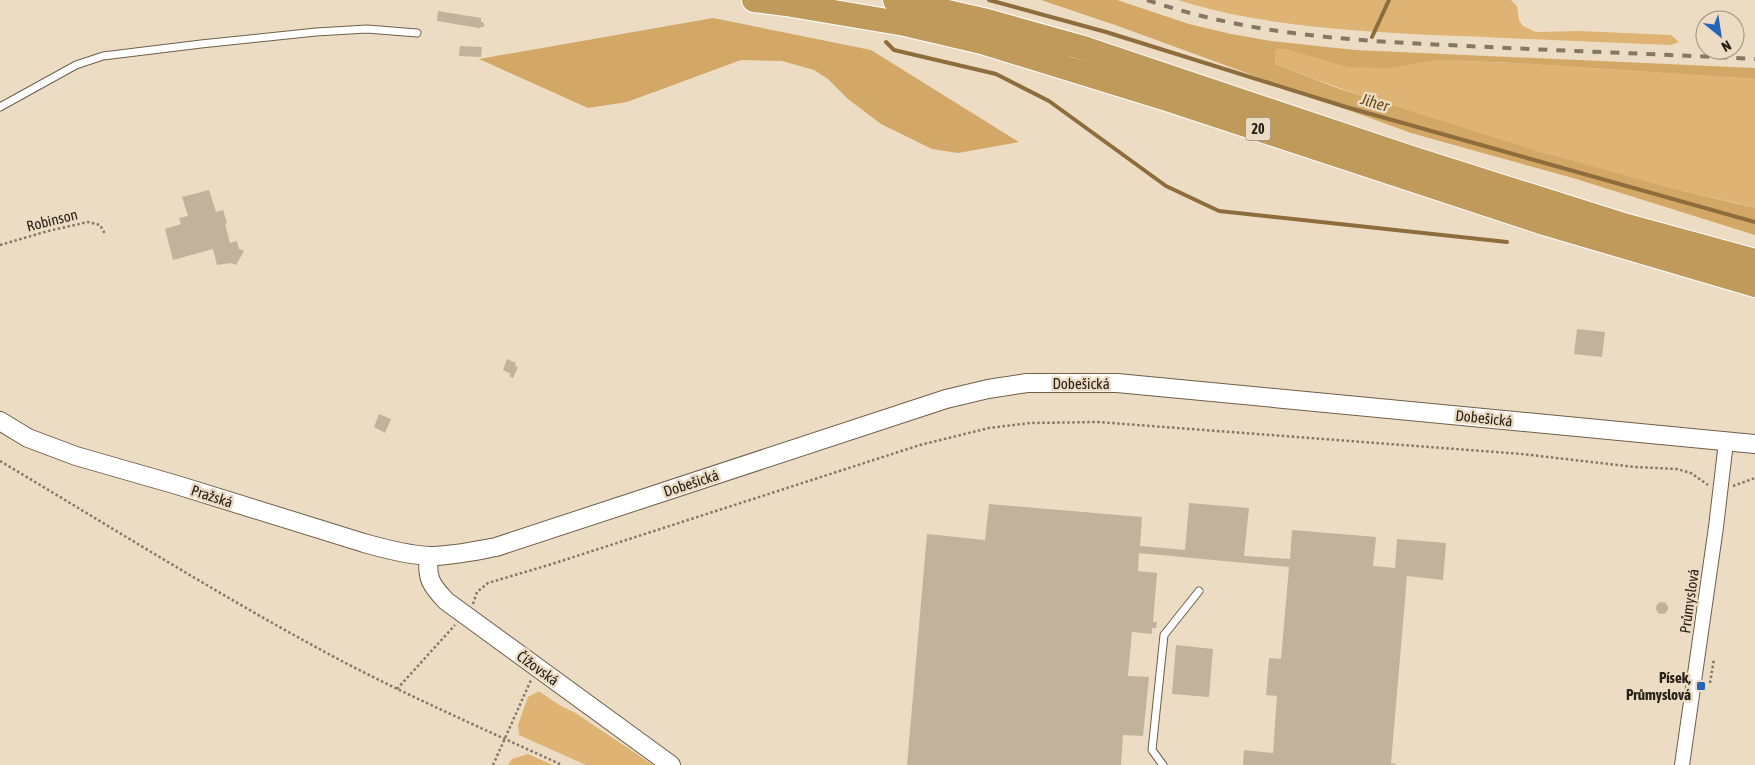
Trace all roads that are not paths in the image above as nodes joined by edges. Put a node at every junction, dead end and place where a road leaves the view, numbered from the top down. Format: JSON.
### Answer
{"nodes":[{"id":1,"x":754,"y":0,"type":"edge"},
{"id":2,"x":895,"y":0,"type":"edge"},
{"id":3,"x":417,"y":33,"type":"dead end"},
{"id":4,"x":0,"y":107,"type":"edge"},
{"id":5,"x":1755,"y":261,"type":"edge"},
{"id":6,"x":1755,"y":285,"type":"edge"},
{"id":7,"x":0,"y":421,"type":"edge"},
{"id":8,"x":1726,"y":442,"type":"junction"},
{"id":9,"x":1755,"y":444,"type":"edge"},
{"id":10,"x":429,"y":556,"type":"junction"},
{"id":11,"x":1199,"y":591,"type":"dead end"},
{"id":12,"x":672,"y":765,"type":"edge"},
{"id":13,"x":1163,"y":765,"type":"edge"},
{"id":14,"x":1682,"y":765,"type":"edge"}],
"edges":[{"from":1,"to":6,"type":"highway","number":"20"},
{"from":2,"to":5,"type":"highway","number":"20"},
{"from":3,"to":4,"type":"lane"},
{"from":7,"to":10,"type":"street","name":"Pražská"},
{"from":8,"to":9,"type":"street","name":"Dobešická"},
{"from":8,"to":10,"type":"street","name":"Dobešická"},
{"from":8,"to":14,"type":"street","name":"Průmyslová"},
{"from":10,"to":12,"type":"street","name":"Čížovská"},
{"from":11,"to":13,"type":"lane"}]}
